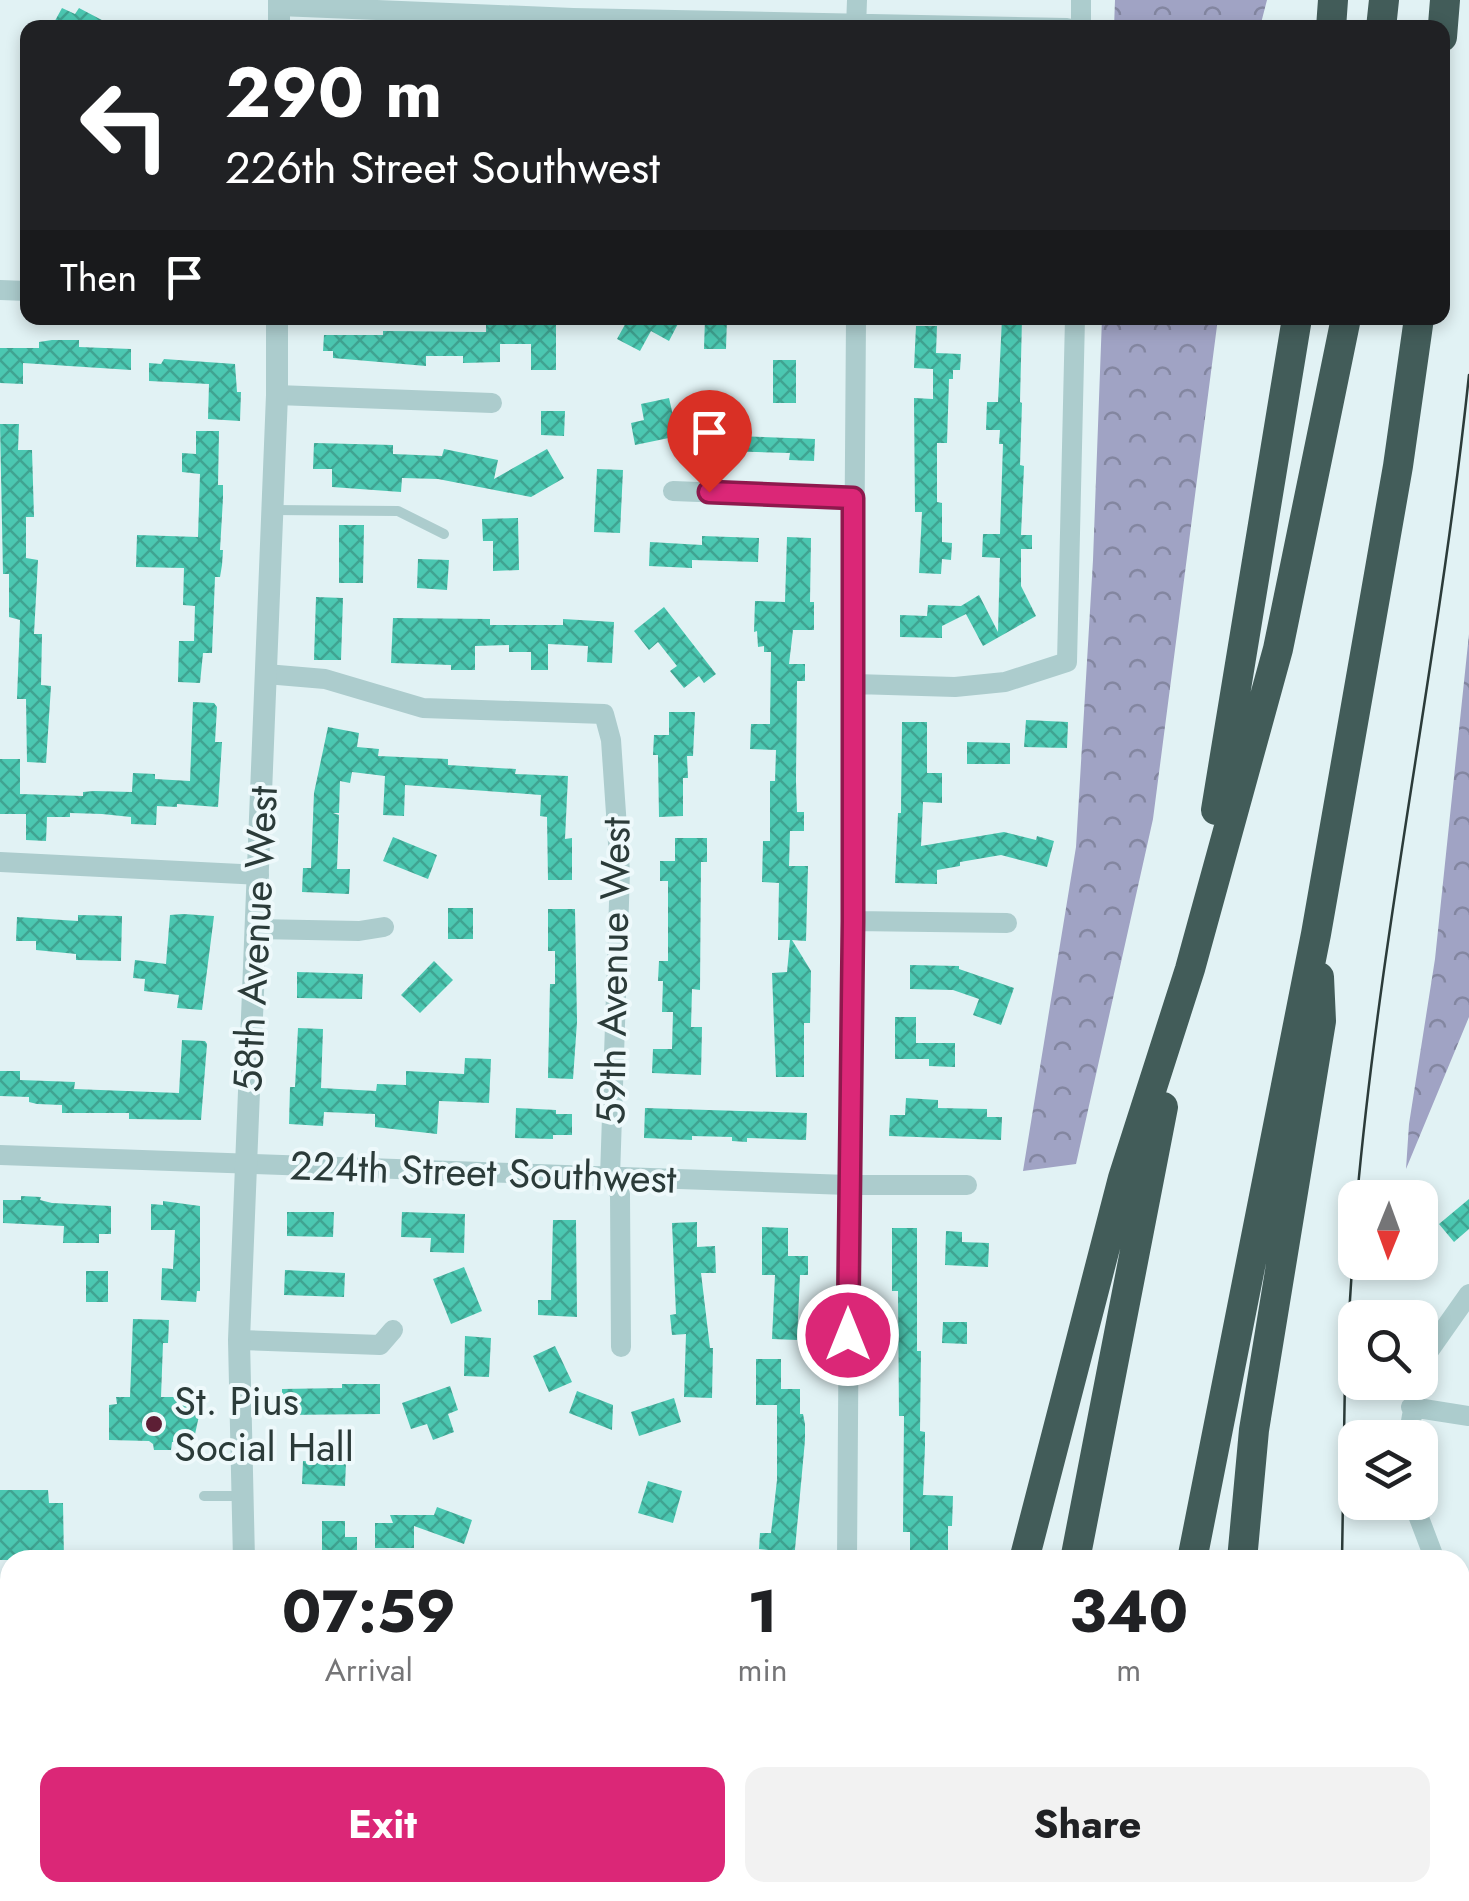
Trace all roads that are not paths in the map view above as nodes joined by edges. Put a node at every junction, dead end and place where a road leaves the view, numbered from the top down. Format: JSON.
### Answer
{"nodes":[{"id":1,"x":573,"y":9,"type":"edge"},
{"id":2,"x":279,"y":11,"type":"edge"},
{"id":3,"x":756,"y":20,"type":"edge"},
{"id":4,"x":277,"y":325,"type":"edge"},
{"id":5,"x":856,"y":325,"type":"edge"},
{"id":6,"x":1075,"y":325,"type":"edge"},
{"id":7,"x":1296,"y":325,"type":"edge"},
{"id":8,"x":1345,"y":325,"type":"edge"},
{"id":9,"x":1418,"y":325,"type":"edge"},
{"id":10,"x":277,"y":395,"type":"junction"},
{"id":11,"x":492,"y":403,"type":"dead end"},
{"id":12,"x":673,"y":490,"type":"dead end"},
{"id":13,"x":853,"y":498,"type":"junction"},
{"id":14,"x":272,"y":510,"type":"junction"},
{"id":15,"x":444,"y":534,"type":"dead end"},
{"id":16,"x":266,"y":674,"type":"junction"},
{"id":17,"x":854,"y":684,"type":"junction"},
{"id":18,"x":0,"y":862,"type":"edge"},
{"id":19,"x":259,"y":875,"type":"junction"},
{"id":20,"x":853,"y":921,"type":"junction"},
{"id":21,"x":1007,"y":924,"type":"dead end"},
{"id":22,"x":384,"y":926,"type":"dead end"},
{"id":23,"x":256,"y":929,"type":"junction"},
{"id":24,"x":1316,"y":934,"type":"junction"},
{"id":25,"x":1190,"y":969,"type":"junction"},
{"id":26,"x":0,"y":1155,"type":"edge"},
{"id":27,"x":244,"y":1164,"type":"junction"},
{"id":28,"x":610,"y":1177,"type":"junction"},
{"id":29,"x":848,"y":1185,"type":"junction"},
{"id":30,"x":967,"y":1186,"type":"dead end"},
{"id":31,"x":1469,"y":1294,"type":"edge"},
{"id":32,"x":393,"y":1330,"type":"dead end"},
{"id":33,"x":1438,"y":1339,"type":"edge"},
{"id":34,"x":239,"y":1340,"type":"junction"},
{"id":35,"x":620,"y":1347,"type":"dead end"},
{"id":36,"x":1413,"y":1400,"type":"edge"},
{"id":37,"x":1411,"y":1407,"type":"junction"},
{"id":38,"x":1469,"y":1416,"type":"edge"},
{"id":39,"x":1410,"y":1420,"type":"edge"},
{"id":40,"x":204,"y":1496,"type":"dead end"},
{"id":41,"x":242,"y":1496,"type":"junction"},
{"id":42,"x":1421,"y":1520,"type":"edge"},
{"id":43,"x":244,"y":1550,"type":"edge"},
{"id":44,"x":846,"y":1550,"type":"edge"},
{"id":45,"x":1027,"y":1550,"type":"edge"},
{"id":46,"x":1076,"y":1550,"type":"edge"},
{"id":47,"x":1194,"y":1550,"type":"edge"},
{"id":48,"x":1243,"y":1550,"type":"edge"},
{"id":49,"x":1431,"y":1550,"type":"edge"}],
"edges":[{"from":1,"to":2,"type":"street"},
{"from":1,"to":3,"type":"street"},
{"from":4,"to":10,"type":"street","name":"58th Avenue West"},
{"from":5,"to":13,"type":"street"},
{"from":6,"to":17,"type":"street"},
{"from":7,"to":25,"type":"highway"},
{"from":8,"to":25,"type":"highway"},
{"from":9,"to":24,"type":"highway"},
{"from":10,"to":11,"type":"street"},
{"from":10,"to":14,"type":"street","name":"58th Avenue West"},
{"from":12,"to":13,"type":"street"},
{"from":13,"to":17,"type":"street"},
{"from":14,"to":15,"type":"lane"},
{"from":14,"to":16,"type":"street","name":"58th Avenue West"},
{"from":16,"to":19,"type":"street","name":"58th Avenue West"},
{"from":16,"to":28,"type":"street","name":"59th Avenue West"},
{"from":17,"to":20,"type":"street"},
{"from":18,"to":19,"type":"street"},
{"from":19,"to":23,"type":"street","name":"58th Avenue West"},
{"from":20,"to":21,"type":"street"},
{"from":20,"to":29,"type":"street"},
{"from":22,"to":23,"type":"street"},
{"from":23,"to":27,"type":"street","name":"58th Avenue West"},
{"from":24,"to":47,"type":"highway"},
{"from":24,"to":48,"type":"highway"},
{"from":25,"to":45,"type":"highway"},
{"from":25,"to":46,"type":"highway"},
{"from":26,"to":27,"type":"street","name":"224th Street Southwest"},
{"from":27,"to":28,"type":"street","name":"224th Street Southwest"},
{"from":27,"to":34,"type":"street","name":"58th Avenue West"},
{"from":28,"to":29,"type":"street","name":"224th Street Southwest"},
{"from":28,"to":35,"type":"street","name":"59th Avenue West"},
{"from":29,"to":30,"type":"street","name":"224th Street Southwest"},
{"from":29,"to":44,"type":"street"},
{"from":31,"to":33,"type":"street"},
{"from":32,"to":34,"type":"street"},
{"from":34,"to":41,"type":"street","name":"58th Avenue West"},
{"from":36,"to":37,"type":"street"},
{"from":37,"to":38,"type":"street"},
{"from":37,"to":39,"type":"street"},
{"from":40,"to":41,"type":"lane"},
{"from":41,"to":43,"type":"street","name":"58th Avenue West"},
{"from":42,"to":49,"type":"street"}]}
